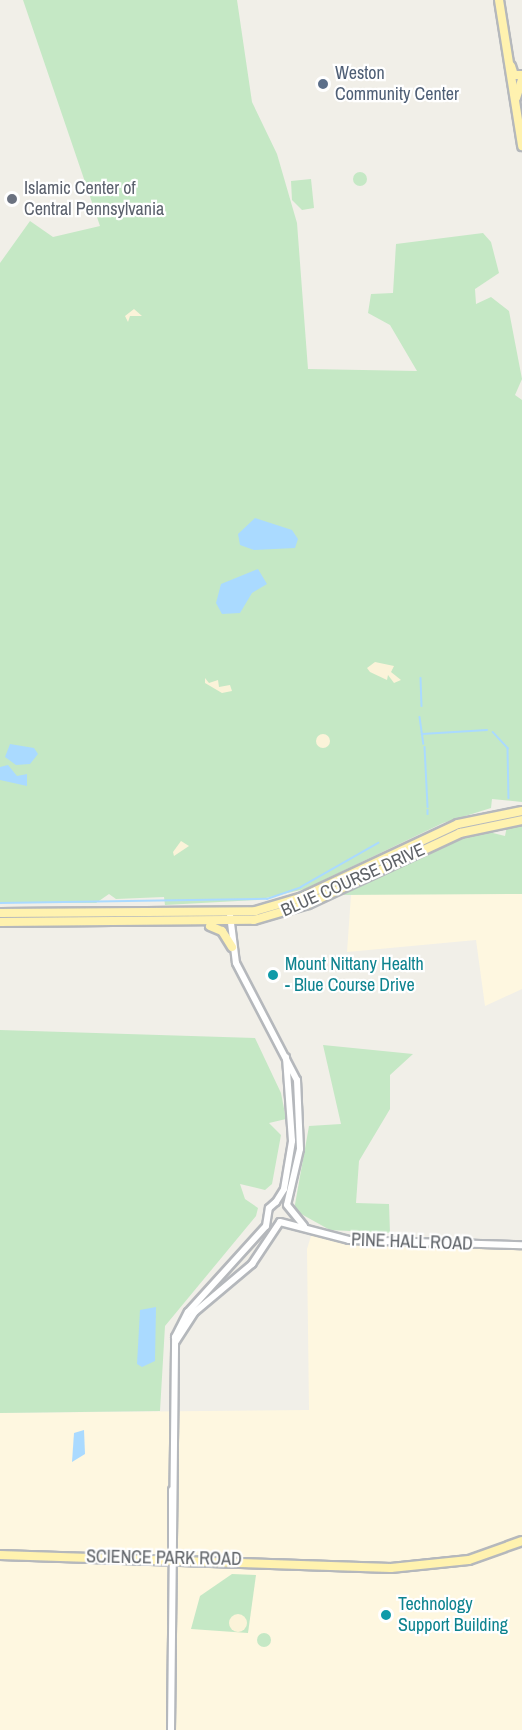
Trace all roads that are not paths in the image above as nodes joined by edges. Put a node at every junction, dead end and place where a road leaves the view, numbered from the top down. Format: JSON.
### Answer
{"nodes":[{"id":1,"x":499,"y":0,"type":"edge"},
{"id":2,"x":505,"y":41,"type":"junction"},
{"id":3,"x":522,"y":77,"type":"edge"},
{"id":4,"x":516,"y":118,"type":"junction"},
{"id":5,"x":522,"y":146,"type":"edge"},
{"id":6,"x":522,"y":811,"type":"edge"},
{"id":7,"x":522,"y":820,"type":"edge"},
{"id":8,"x":0,"y":913,"type":"edge"},
{"id":9,"x":230,"y":920,"type":"junction"},
{"id":10,"x":0,"y":922,"type":"edge"},
{"id":11,"x":203,"y":925,"type":"junction"},
{"id":12,"x":232,"y":947,"type":"junction"},
{"id":13,"x":286,"y":1057,"type":"junction"},
{"id":14,"x":275,"y":1202,"type":"junction"},
{"id":15,"x":287,"y":1209,"type":"junction"},
{"id":16,"x":268,"y":1214,"type":"junction"},
{"id":17,"x":281,"y":1222,"type":"junction"},
{"id":18,"x":304,"y":1226,"type":"junction"},
{"id":19,"x":522,"y":1245,"type":"edge"},
{"id":20,"x":174,"y":1344,"type":"junction"},
{"id":21,"x":522,"y":1541,"type":"edge"},
{"id":22,"x":0,"y":1555,"type":"edge"},
{"id":23,"x":171,"y":1559,"type":"junction"},
{"id":24,"x":171,"y":1730,"type":"edge"}],
"edges":[{"from":1,"to":2,"type":"main road"},
{"from":2,"to":3,"type":"main road"},
{"from":2,"to":4,"type":"main road"},
{"from":3,"to":4,"type":"main road"},
{"from":4,"to":5,"type":"main road"},
{"from":6,"to":9,"type":"main road","name":"BLUE COURSE DRIVE"},
{"from":7,"to":9,"type":"main road","name":"BLUE COURSE DRIVE"},
{"from":8,"to":9,"type":"main road","name":"BLUE COURSE DRIVE"},
{"from":9,"to":11,"type":"main road","name":"BLUE COURSE DRIVE"},
{"from":9,"to":12,"type":"street"},
{"from":10,"to":11,"type":"main road","name":"BLUE COURSE DRIVE"},
{"from":11,"to":12,"type":"main road"},
{"from":12,"to":13,"type":"street"},
{"from":13,"to":14,"type":"street"},
{"from":13,"to":15,"type":"street"},
{"from":14,"to":15,"type":"street","name":"PINE HALL ROAD"},
{"from":14,"to":16,"type":"street"},
{"from":15,"to":17,"type":"street"},
{"from":15,"to":18,"type":"street","name":"PINE HALL ROAD"},
{"from":16,"to":17,"type":"street","name":"PINE HALL ROAD"},
{"from":16,"to":20,"type":"street"},
{"from":17,"to":18,"type":"street","name":"PINE HALL ROAD"},
{"from":17,"to":20,"type":"street"},
{"from":18,"to":19,"type":"street","name":"PINE HALL ROAD"},
{"from":20,"to":23,"type":"street"},
{"from":21,"to":23,"type":"main road","name":"SCIENCE PARK ROAD"},
{"from":22,"to":23,"type":"main road","name":"SCIENCE PARK ROAD"},
{"from":23,"to":24,"type":"street"}]}
